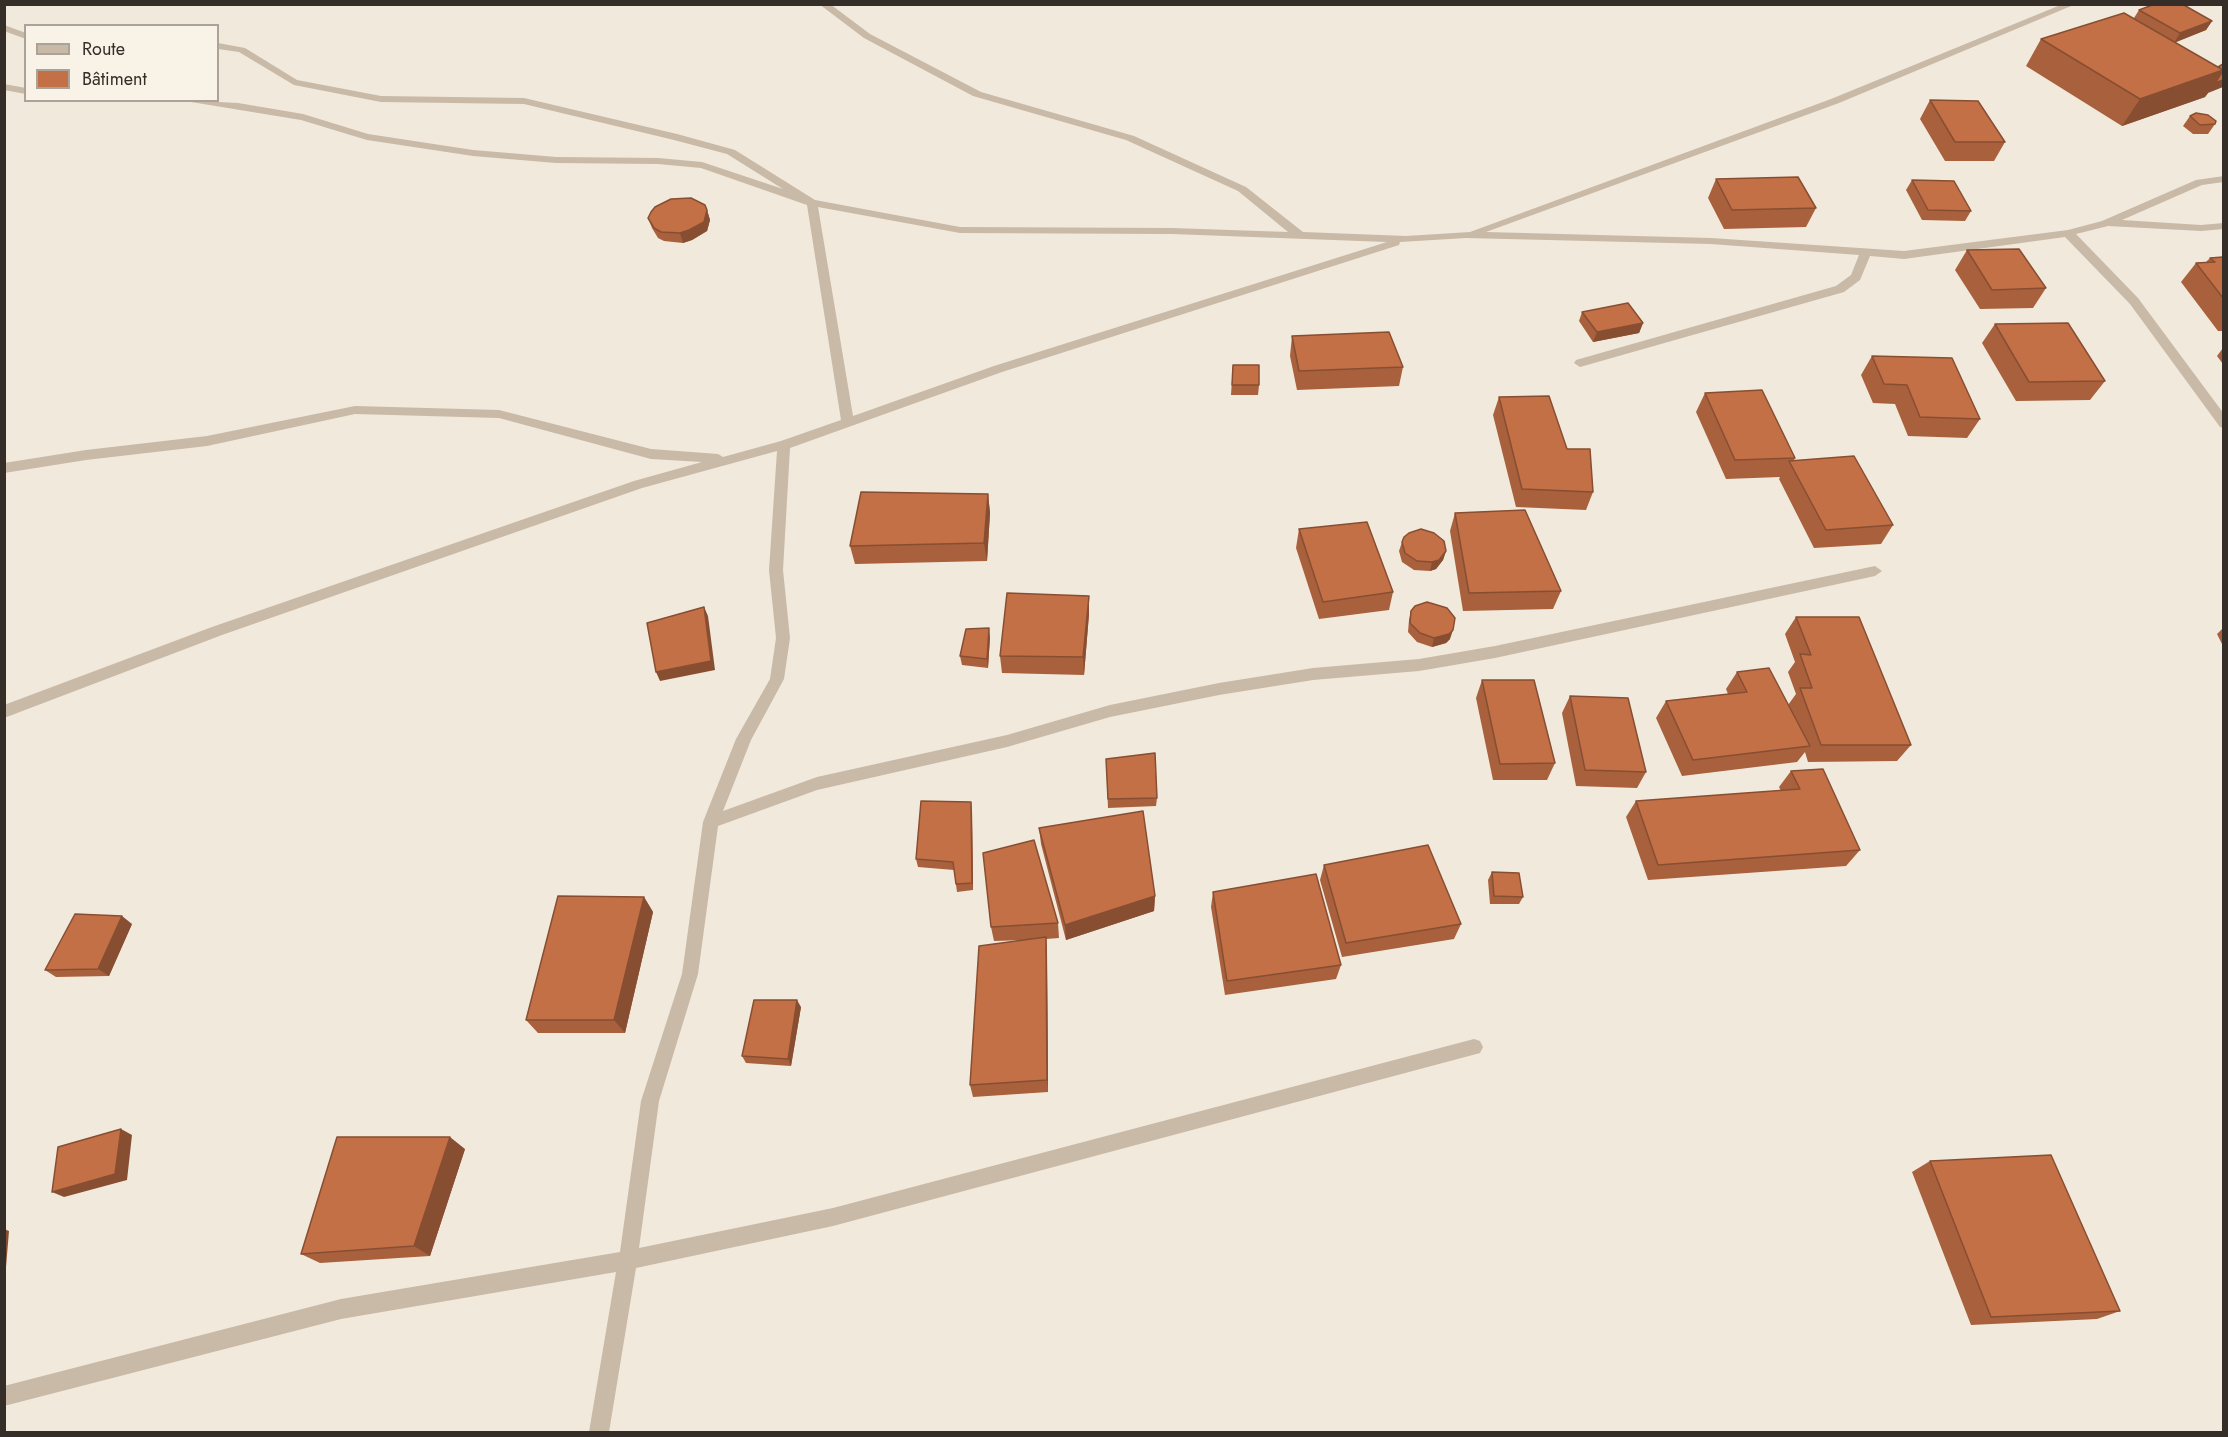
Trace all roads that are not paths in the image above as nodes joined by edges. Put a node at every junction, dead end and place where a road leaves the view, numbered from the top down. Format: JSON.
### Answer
{"nodes":[{"id":1,"x":823,"y":4,"type":"edge"},
{"id":2,"x":2072,"y":4,"type":"edge"},
{"id":3,"x":4,"y":28,"type":"edge"},
{"id":4,"x":24,"y":35,"type":"edge"},
{"id":5,"x":219,"y":46,"type":"edge"},
{"id":6,"x":4,"y":87,"type":"edge"},
{"id":7,"x":24,"y":91,"type":"edge"},
{"id":8,"x":202,"y":102,"type":"edge"},
{"id":9,"x":2223,"y":178,"type":"edge"},
{"id":10,"x":812,"y":203,"type":"junction"},
{"id":11,"x":2106,"y":223,"type":"junction"},
{"id":12,"x":2223,"y":226,"type":"edge"},
{"id":13,"x":2068,"y":233,"type":"junction"},
{"id":14,"x":1466,"y":235,"type":"junction"},
{"id":15,"x":1301,"y":236,"type":"junction"},
{"id":16,"x":1406,"y":239,"type":"junction"},
{"id":17,"x":1865,"y":254,"type":"junction"},
{"id":18,"x":1580,"y":363,"type":"dead end"},
{"id":19,"x":848,"y":423,"type":"junction"},
{"id":20,"x":2223,"y":424,"type":"edge"},
{"id":21,"x":784,"y":445,"type":"junction"},
{"id":22,"x":730,"y":460,"type":"junction"},
{"id":23,"x":4,"y":468,"type":"edge"},
{"id":24,"x":1875,"y":571,"type":"dead end"},
{"id":25,"x":4,"y":712,"type":"edge"},
{"id":26,"x":711,"y":822,"type":"junction"},
{"id":27,"x":1474,"y":1047,"type":"dead end"},
{"id":28,"x":628,"y":1260,"type":"junction"},
{"id":29,"x":4,"y":1396,"type":"edge"},
{"id":30,"x":599,"y":1432,"type":"edge"}],
"edges":[{"from":1,"to":15,"type":"street"},
{"from":2,"to":14,"type":"street"},
{"from":3,"to":4,"type":"street"},
{"from":5,"to":10,"type":"street"},
{"from":6,"to":7,"type":"street"},
{"from":8,"to":10,"type":"street"},
{"from":9,"to":11,"type":"street"},
{"from":10,"to":15,"type":"street"},
{"from":10,"to":19,"type":"street"},
{"from":11,"to":12,"type":"street"},
{"from":11,"to":13,"type":"street"},
{"from":13,"to":17,"type":"street"},
{"from":13,"to":20,"type":"street"},
{"from":14,"to":16,"type":"street"},
{"from":14,"to":17,"type":"street"},
{"from":15,"to":16,"type":"street"},
{"from":16,"to":19,"type":"street"},
{"from":17,"to":18,"type":"street"},
{"from":19,"to":21,"type":"street"},
{"from":21,"to":22,"type":"street"},
{"from":21,"to":26,"type":"street"},
{"from":22,"to":23,"type":"street"},
{"from":22,"to":25,"type":"street"},
{"from":24,"to":26,"type":"street"},
{"from":26,"to":28,"type":"street"},
{"from":27,"to":28,"type":"street"},
{"from":28,"to":29,"type":"street"},
{"from":28,"to":30,"type":"street"}]}
